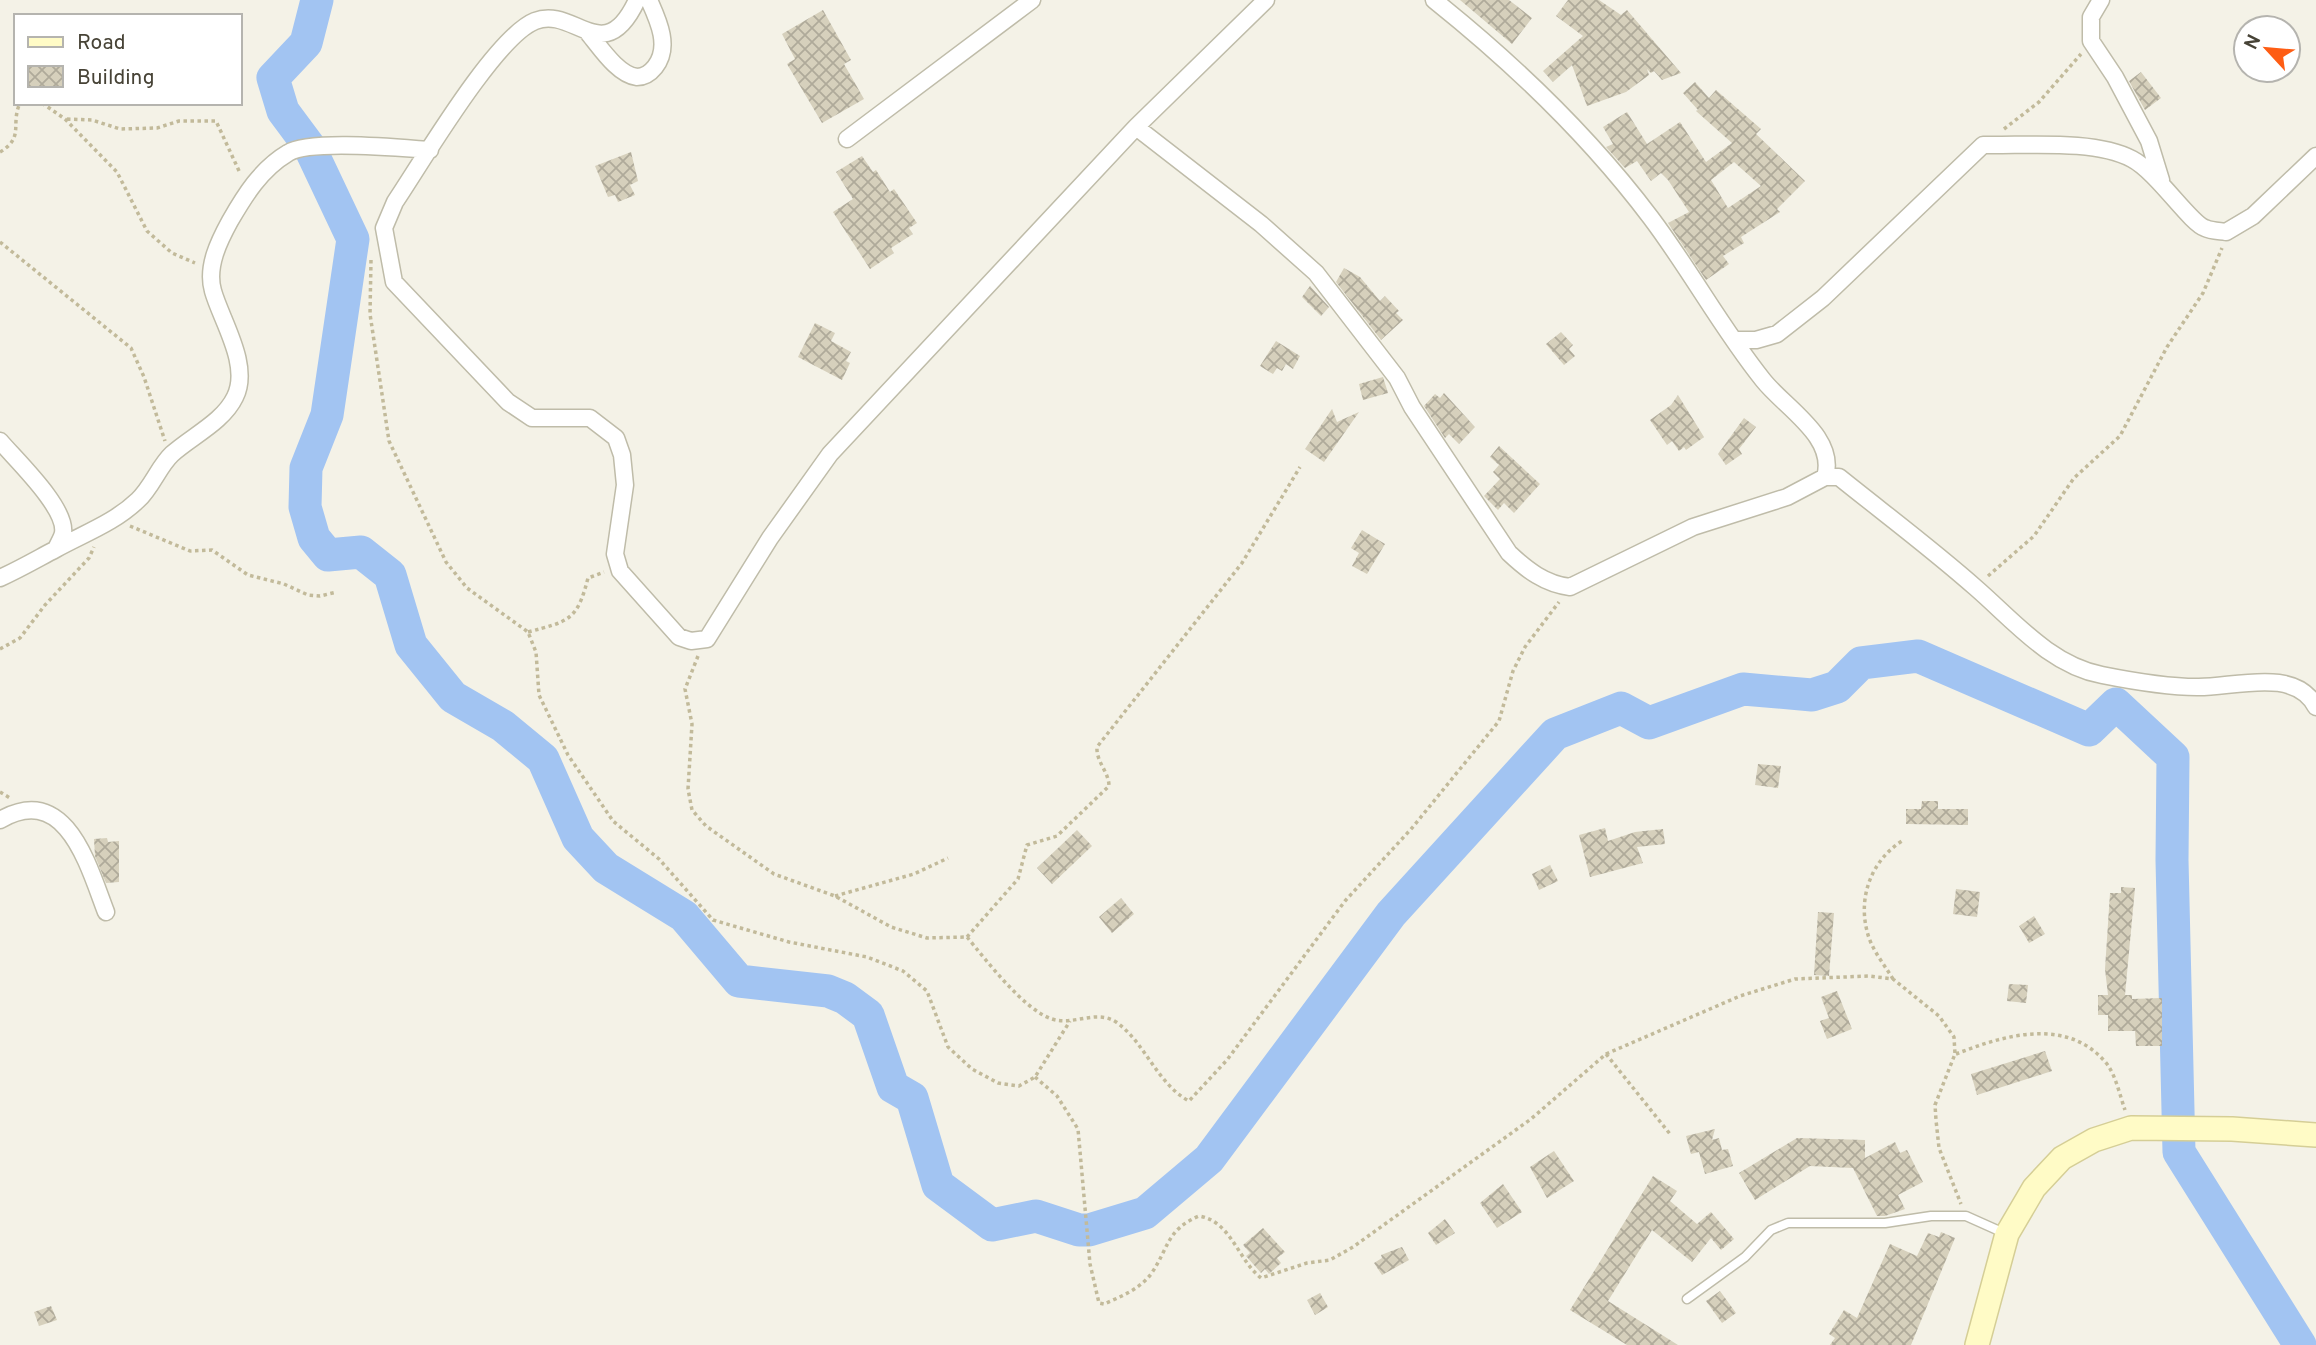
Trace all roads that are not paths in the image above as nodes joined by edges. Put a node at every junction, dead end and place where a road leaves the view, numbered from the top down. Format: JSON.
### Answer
{"nodes":[{"id":1,"x":638,"y":0,"type":"edge"},
{"id":2,"x":649,"y":0,"type":"edge"},
{"id":3,"x":1032,"y":0,"type":"edge"},
{"id":4,"x":1266,"y":0,"type":"edge"},
{"id":5,"x":1434,"y":0,"type":"edge"},
{"id":6,"x":2101,"y":0,"type":"edge"},
{"id":7,"x":589,"y":34,"type":"junction"},
{"id":8,"x":1136,"y":127,"type":"junction"},
{"id":9,"x":847,"y":139,"type":"dead end"},
{"id":10,"x":430,"y":150,"type":"junction"},
{"id":11,"x":2316,"y":156,"type":"edge"},
{"id":12,"x":2161,"y":181,"type":"junction"},
{"id":13,"x":1734,"y":340,"type":"junction"},
{"id":14,"x":0,"y":441,"type":"edge"},
{"id":15,"x":1825,"y":477,"type":"junction"},
{"id":16,"x":56,"y":549,"type":"junction"},
{"id":17,"x":0,"y":578,"type":"edge"},
{"id":18,"x":2316,"y":707,"type":"edge"},
{"id":19,"x":0,"y":820,"type":"edge"},
{"id":20,"x":106,"y":912,"type":"dead end"},
{"id":21,"x":2313,"y":1135,"type":"edge"},
{"id":22,"x":2007,"y":1234,"type":"junction"},
{"id":23,"x":1687,"y":1299,"type":"dead end"},
{"id":24,"x":1977,"y":1345,"type":"edge"}],
"edges":[{"from":1,"to":7,"type":"street"},
{"from":2,"to":7,"type":"street"},
{"from":3,"to":9,"type":"street"},
{"from":4,"to":8,"type":"street"},
{"from":5,"to":13,"type":"street"},
{"from":6,"to":12,"type":"street"},
{"from":7,"to":10,"type":"street"},
{"from":8,"to":10,"type":"street"},
{"from":8,"to":15,"type":"street"},
{"from":10,"to":16,"type":"street"},
{"from":11,"to":12,"type":"street"},
{"from":12,"to":13,"type":"street"},
{"from":13,"to":15,"type":"street"},
{"from":14,"to":16,"type":"street"},
{"from":15,"to":18,"type":"street"},
{"from":16,"to":17,"type":"street"},
{"from":19,"to":20,"type":"street"},
{"from":21,"to":22,"type":"main road"},
{"from":22,"to":23,"type":"lane"},
{"from":22,"to":24,"type":"main road"}]}
